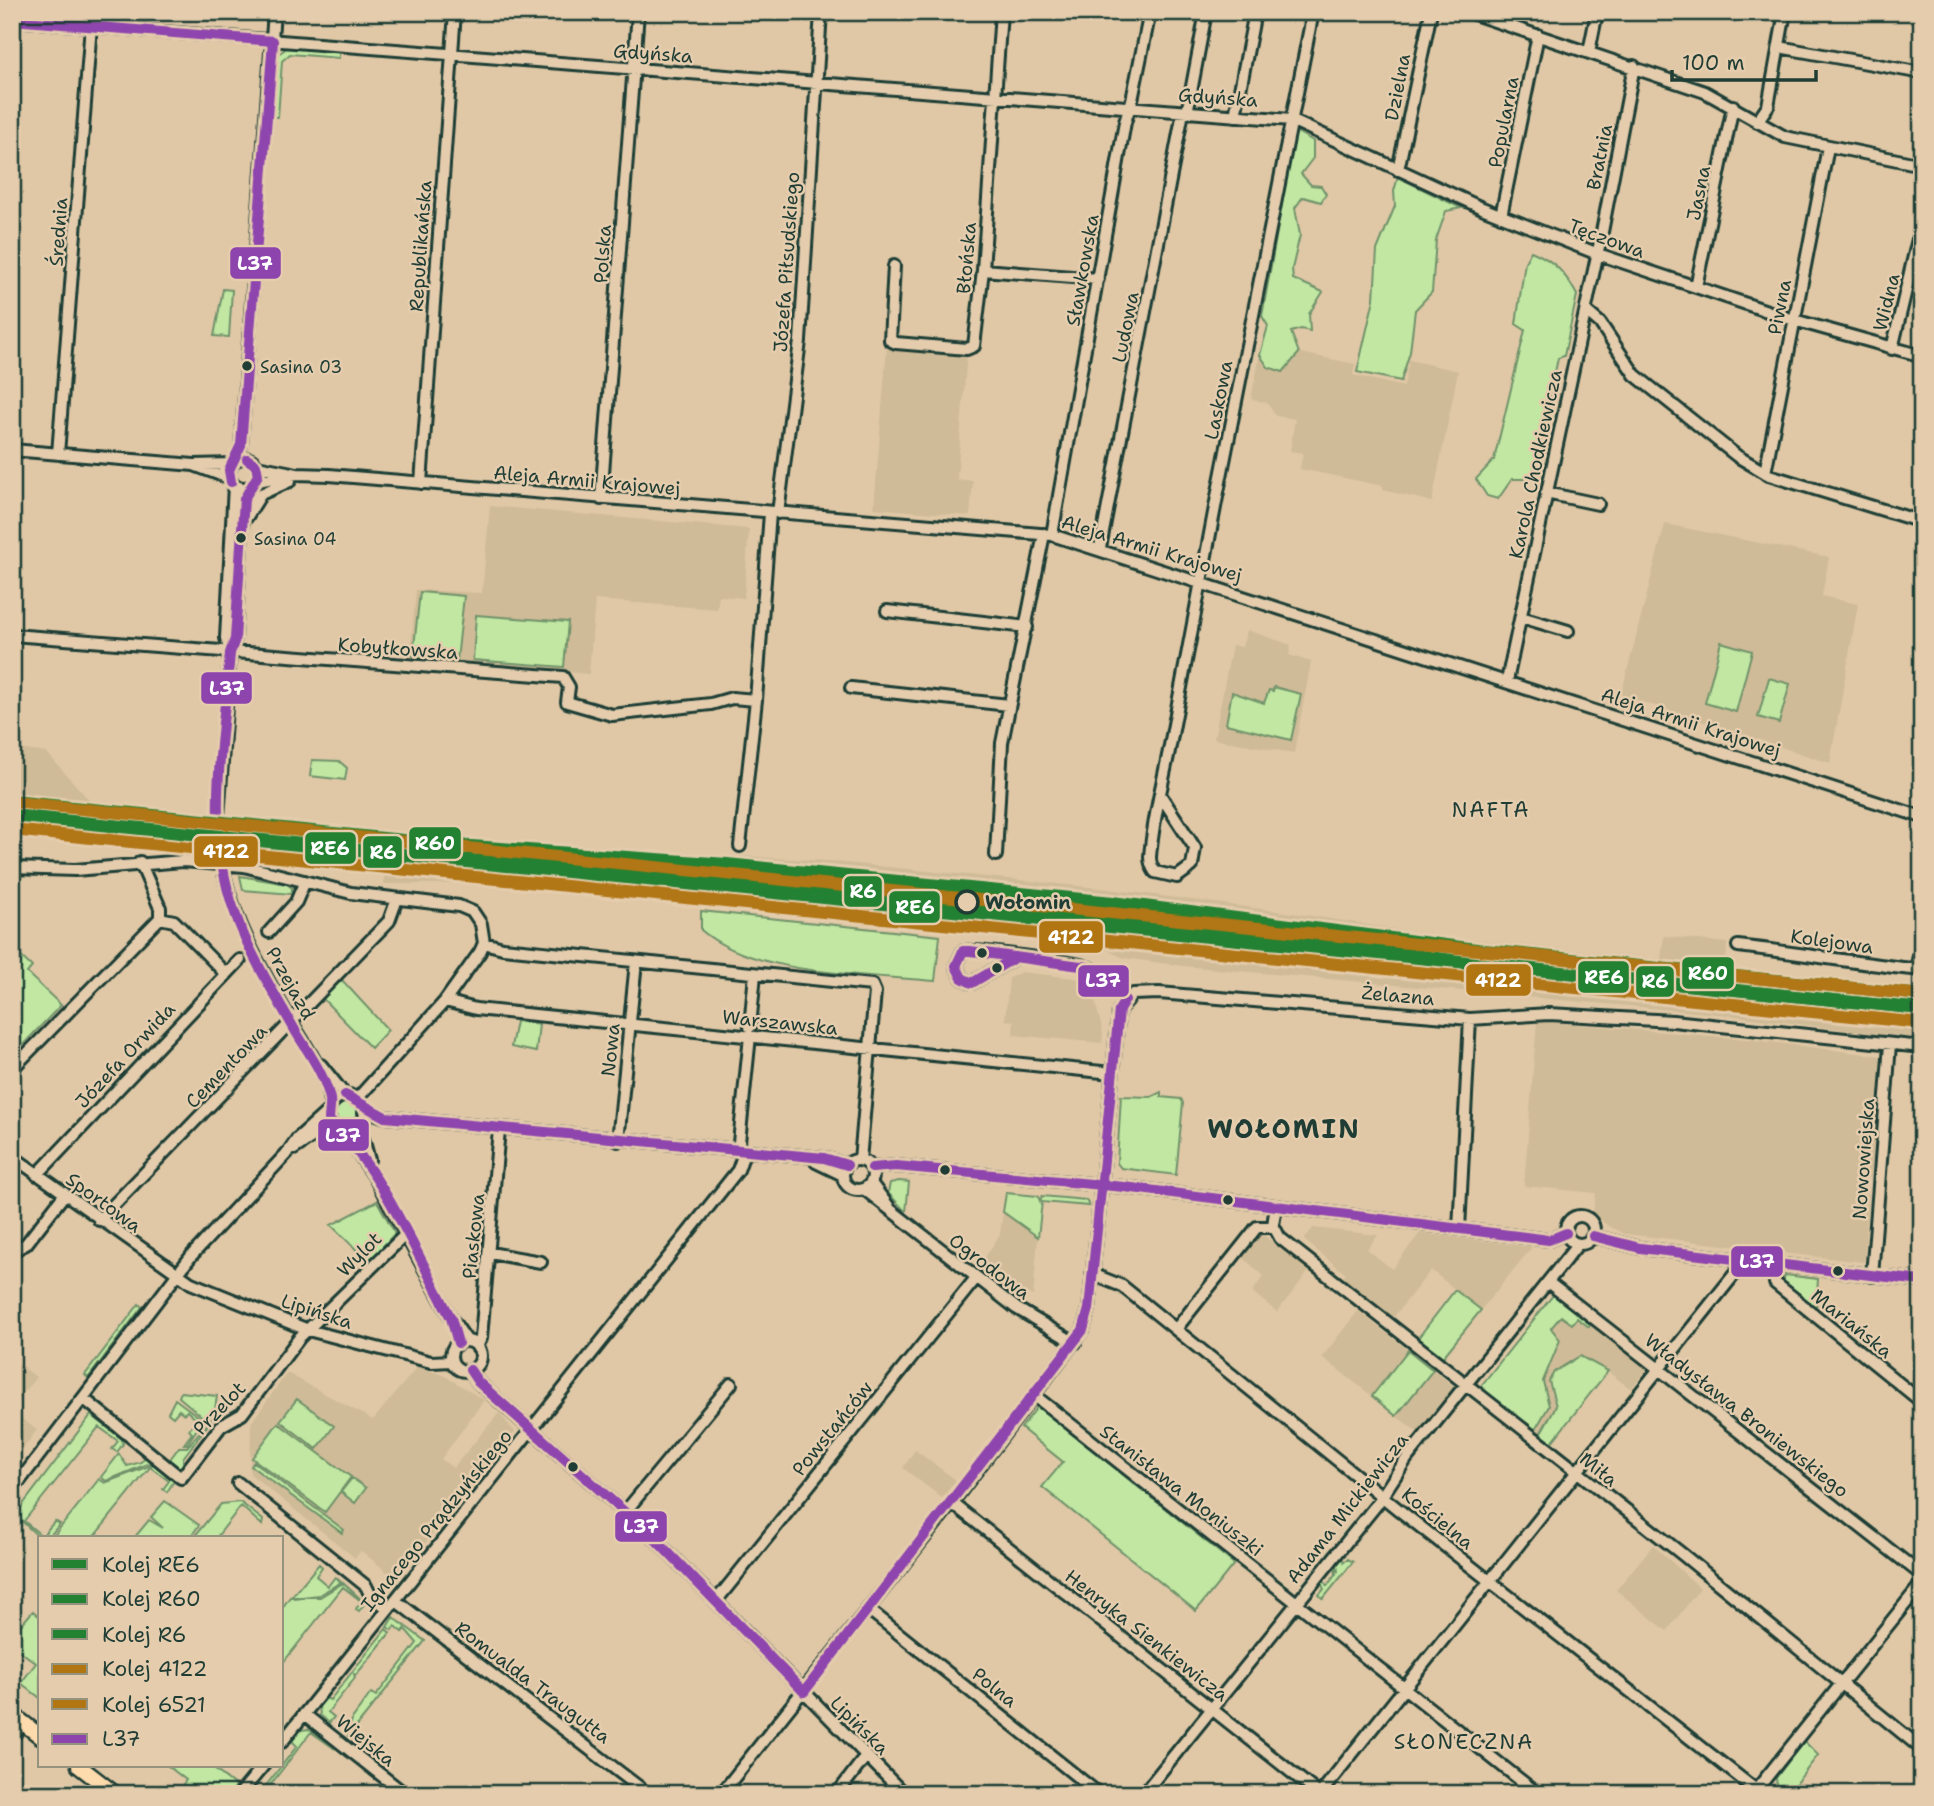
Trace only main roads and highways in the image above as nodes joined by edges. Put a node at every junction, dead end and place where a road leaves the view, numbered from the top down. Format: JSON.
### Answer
{"nodes":[{"id":1,"x":18,"y":1719,"type":"edge"},
{"id":2,"x":38,"y":1734,"type":"edge"},
{"id":3,"x":82,"y":1768,"type":"edge"},
{"id":4,"x":115,"y":1794,"type":"edge"}],
"edges":[{"from":1,"to":2,"type":"main road"},
{"from":3,"to":4,"type":"main road"}]}
